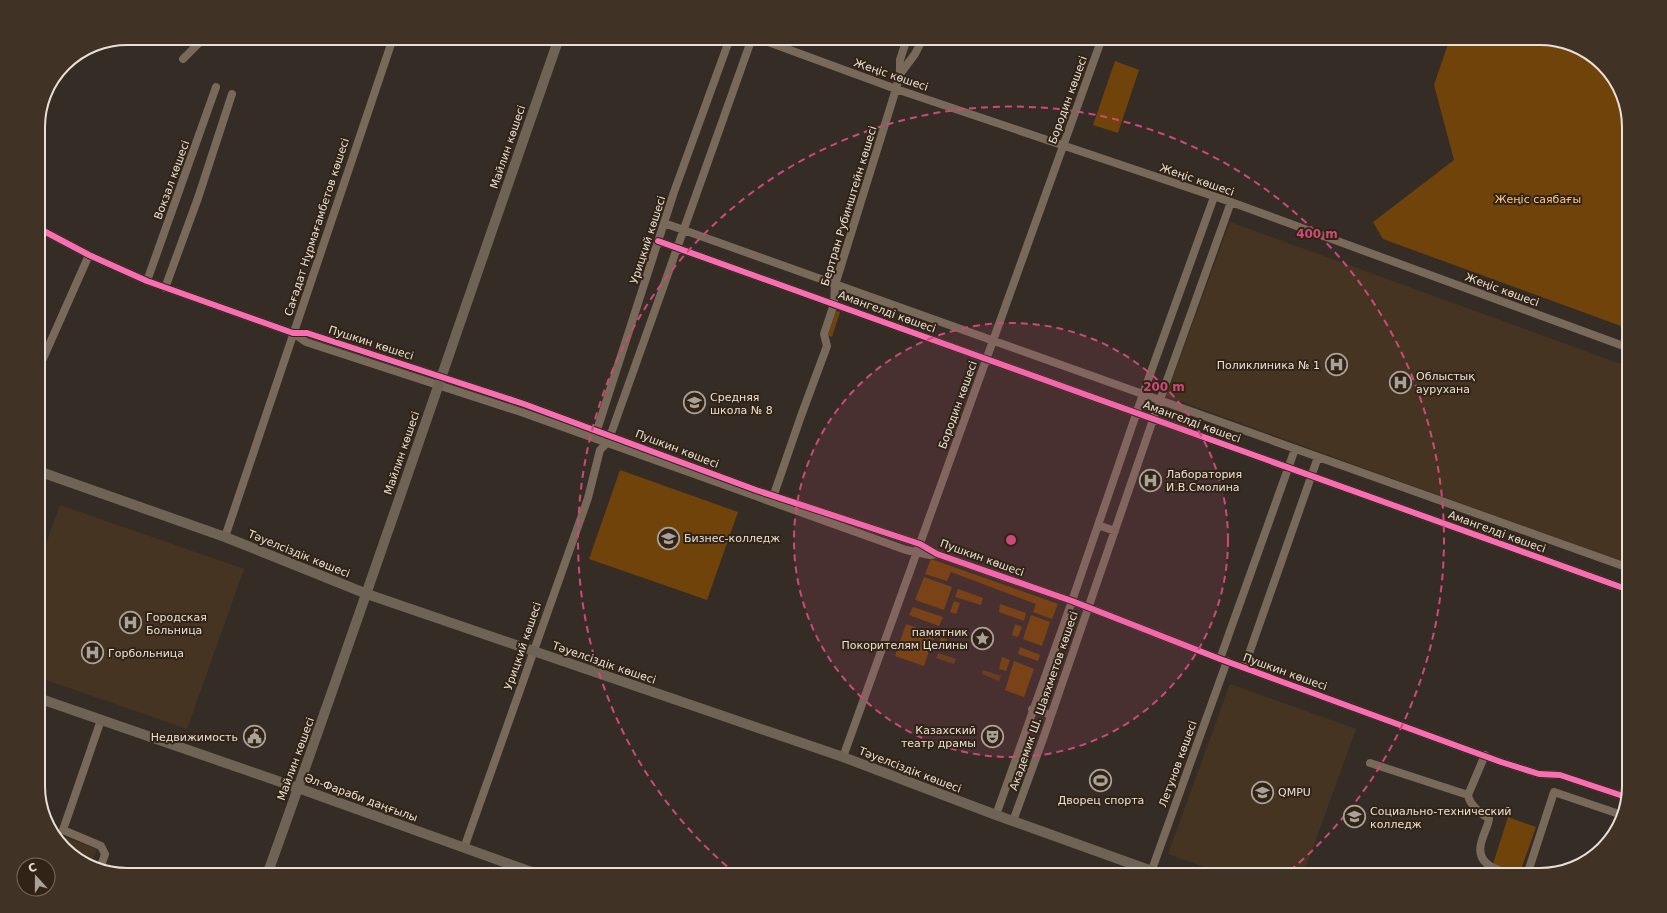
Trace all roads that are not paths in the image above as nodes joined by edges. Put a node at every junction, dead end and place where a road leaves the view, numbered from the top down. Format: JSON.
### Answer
{"nodes":[{"id":1,"x":197,"y":45,"type":"edge"},
{"id":2,"x":391,"y":45,"type":"edge"},
{"id":3,"x":557,"y":45,"type":"edge"},
{"id":4,"x":728,"y":45,"type":"edge"},
{"id":5,"x":749,"y":45,"type":"edge"},
{"id":6,"x":776,"y":45,"type":"edge"},
{"id":7,"x":905,"y":45,"type":"edge"},
{"id":8,"x":920,"y":45,"type":"edge"},
{"id":9,"x":1099,"y":45,"type":"edge"},
{"id":10,"x":183,"y":59,"type":"dead end"},
{"id":11,"x":900,"y":74,"type":"junction"},
{"id":12,"x":216,"y":87,"type":"dead end"},
{"id":13,"x":896,"y":89,"type":"junction"},
{"id":14,"x":232,"y":94,"type":"dead end"},
{"id":15,"x":1063,"y":146,"type":"junction"},
{"id":16,"x":1214,"y":197,"type":"junction"},
{"id":17,"x":1231,"y":202,"type":"junction"},
{"id":18,"x":664,"y":223,"type":"junction"},
{"id":19,"x":683,"y":231,"type":"junction"},
{"id":20,"x":45,"y":232,"type":"edge"},
{"id":21,"x":658,"y":241,"type":"junction"},
{"id":22,"x":677,"y":248,"type":"junction"},
{"id":23,"x":88,"y":255,"type":"junction"},
{"id":24,"x":147,"y":280,"type":"junction"},
{"id":25,"x":835,"y":285,"type":"junction"},
{"id":26,"x":165,"y":288,"type":"junction"},
{"id":27,"x":834,"y":304,"type":"junction"},
{"id":28,"x":293,"y":333,"type":"junction"},
{"id":29,"x":993,"y":341,"type":"junction"},
{"id":30,"x":1622,"y":345,"type":"edge"},
{"id":31,"x":45,"y":354,"type":"edge"},
{"id":32,"x":987,"y":359,"type":"junction"},
{"id":33,"x":390,"y":365,"type":"junction"},
{"id":34,"x":439,"y":381,"type":"junction"},
{"id":35,"x":1143,"y":394,"type":"junction"},
{"id":36,"x":1160,"y":401,"type":"junction"},
{"id":37,"x":1136,"y":413,"type":"junction"},
{"id":38,"x":1154,"y":419,"type":"junction"},
{"id":39,"x":597,"y":434,"type":"junction"},
{"id":40,"x":609,"y":438,"type":"junction"},
{"id":41,"x":1295,"y":449,"type":"junction"},
{"id":42,"x":600,"y":450,"type":"junction"},
{"id":43,"x":1318,"y":457,"type":"junction"},
{"id":44,"x":1289,"y":468,"type":"junction"},
{"id":45,"x":45,"y":473,"type":"edge"},
{"id":46,"x":1312,"y":476,"type":"junction"},
{"id":47,"x":773,"y":499,"type":"junction"},
{"id":48,"x":1098,"y":525,"type":"junction"},
{"id":49,"x":1115,"y":532,"type":"junction"},
{"id":50,"x":225,"y":537,"type":"junction"},
{"id":51,"x":918,"y":548,"type":"junction"},
{"id":52,"x":1622,"y":566,"type":"edge"},
{"id":53,"x":1622,"y":587,"type":"edge"},
{"id":54,"x":366,"y":594,"type":"junction"},
{"id":55,"x":1072,"y":601,"type":"junction"},
{"id":56,"x":1087,"y":607,"type":"junction"},
{"id":57,"x":533,"y":652,"type":"junction"},
{"id":58,"x":1223,"y":660,"type":"junction"},
{"id":59,"x":1244,"y":668,"type":"junction"},
{"id":60,"x":45,"y":700,"type":"edge"},
{"id":61,"x":1032,"y":709,"type":"junction"},
{"id":62,"x":1051,"y":715,"type":"junction"},
{"id":63,"x":101,"y":720,"type":"junction"},
{"id":64,"x":1485,"y":755,"type":"junction"},
{"id":65,"x":843,"y":757,"type":"junction"},
{"id":66,"x":1370,"y":763,"type":"dead end"},
{"id":67,"x":298,"y":788,"type":"junction"},
{"id":68,"x":1468,"y":795,"type":"junction"},
{"id":69,"x":1621,"y":795,"type":"edge"},
{"id":70,"x":1617,"y":813,"type":"edge"},
{"id":71,"x":996,"y":815,"type":"junction"},
{"id":72,"x":1013,"y":821,"type":"junction"},
{"id":73,"x":464,"y":848,"type":"junction"},
{"id":74,"x":102,"y":864,"type":"edge"},
{"id":75,"x":269,"y":868,"type":"edge"},
{"id":76,"x":520,"y":868,"type":"edge"},
{"id":77,"x":1137,"y":868,"type":"edge"},
{"id":78,"x":1152,"y":868,"type":"edge"},
{"id":79,"x":1494,"y":868,"type":"edge"},
{"id":80,"x":1529,"y":868,"type":"edge"}],
"edges":[{"from":1,"to":10,"type":"street"},
{"from":2,"to":28,"type":"street","name":"Сағадат Нұрмағамбетов көшесі"},
{"from":3,"to":34,"type":"main road","name":"Майлин көшесі"},
{"from":4,"to":18,"type":"street","name":"Урицкий көшесі"},
{"from":5,"to":19,"type":"street"},
{"from":6,"to":13,"type":"street","name":"Жеңіс көшесі"},
{"from":7,"to":11,"type":"street"},
{"from":8,"to":11,"type":"street"},
{"from":9,"to":15,"type":"street","name":"Бородин көшесі"},
{"from":11,"to":13,"type":"street","name":"Бертран Рубинштейн көшесі"},
{"from":12,"to":24,"type":"street","name":"Вокзал көшесі"},
{"from":13,"to":15,"type":"street","name":"Жеңіс көшесі"},
{"from":13,"to":25,"type":"street","name":"Бертран Рубинштейн көшесі"},
{"from":14,"to":26,"type":"street"},
{"from":15,"to":16,"type":"street","name":"Жеңіс көшесі"},
{"from":15,"to":29,"type":"street","name":"Бородин көшесі"},
{"from":16,"to":17,"type":"street","name":"Жеңіс көшесі"},
{"from":16,"to":35,"type":"street","name":"Академик Ш. Шаяхметов көшесі"},
{"from":17,"to":30,"type":"street","name":"Жеңіс көшесі"},
{"from":17,"to":36,"type":"street","name":"Академик Ш. Шаяхметов көшесі"},
{"from":18,"to":19,"type":"street","name":"Амангелді көшесі"},
{"from":18,"to":21,"type":"street","name":"Урицкий көшесі"},
{"from":19,"to":22,"type":"street"},
{"from":19,"to":25,"type":"street","name":"Амангелді көшесі"},
{"from":20,"to":23,"type":"street"},
{"from":21,"to":22,"type":"street","name":"Амангелді көшесі"},
{"from":21,"to":39,"type":"street","name":"Урицкий көшесі"},
{"from":22,"to":27,"type":"street","name":"Амангелді көшесі"},
{"from":22,"to":40,"type":"street"},
{"from":23,"to":24,"type":"street"},
{"from":23,"to":31,"type":"street"},
{"from":24,"to":26,"type":"street"},
{"from":25,"to":27,"type":"street","name":"Бертран Рубинштейн көшесі"},
{"from":25,"to":29,"type":"street","name":"Амангелді көшесі"},
{"from":26,"to":28,"type":"street"},
{"from":27,"to":32,"type":"street","name":"Амангелді көшесі"},
{"from":27,"to":47,"type":"street","name":"Бертран Рубинштейн көшесі"},
{"from":28,"to":33,"type":"street","name":"Пушкин көшесі"},
{"from":28,"to":33,"type":"street","name":"Пушкин көшесі"},
{"from":28,"to":50,"type":"street","name":"Сағадат Нұрмағамбетов көшесі"},
{"from":29,"to":32,"type":"street","name":"Бородин көшесі"},
{"from":29,"to":35,"type":"street","name":"Амангелді көшесі"},
{"from":32,"to":37,"type":"street","name":"Амангелді көшесі"},
{"from":32,"to":51,"type":"street","name":"Бородин көшесі"},
{"from":33,"to":34,"type":"street","name":"Пушкин көшесі"},
{"from":34,"to":39,"type":"street","name":"Пушкин көшесі"},
{"from":34,"to":54,"type":"main road","name":"Майлин көшесі"},
{"from":35,"to":36,"type":"street","name":"Амангелді көшесі"},
{"from":35,"to":37,"type":"street","name":"Академик Ш. Шаяхметов көшесі"},
{"from":36,"to":38,"type":"street","name":"Академик Ш. Шаяхметов көшесі"},
{"from":36,"to":41,"type":"street","name":"Амангелді көшесі"},
{"from":37,"to":38,"type":"street","name":"Амангелді көшесі"},
{"from":37,"to":48,"type":"street","name":"Академик Ш. Шаяхметов көшесі"},
{"from":38,"to":44,"type":"street","name":"Амангелді көшесі"},
{"from":38,"to":49,"type":"street","name":"Академик Ш. Шаяхметов көшесі"},
{"from":39,"to":40,"type":"street","name":"Пушкин көшесі"},
{"from":39,"to":42,"type":"street"},
{"from":40,"to":42,"type":"street"},
{"from":40,"to":47,"type":"street","name":"Пушкин көшесі"},
{"from":41,"to":43,"type":"street","name":"Амангелді көшесі"},
{"from":41,"to":44,"type":"street","name":"Летунов көшесі"},
{"from":42,"to":57,"type":"street","name":"Урицкий көшесі"},
{"from":43,"to":46,"type":"street"},
{"from":43,"to":52,"type":"street","name":"Амангелді көшесі"},
{"from":44,"to":46,"type":"street","name":"Амангелді көшесі"},
{"from":44,"to":58,"type":"street","name":"Летунов көшесі"},
{"from":45,"to":50,"type":"main road","name":"Тәуелсіздік көшесі"},
{"from":46,"to":53,"type":"street","name":"Амангелді көшесі"},
{"from":46,"to":59,"type":"street"},
{"from":47,"to":51,"type":"street","name":"Пушкин көшесі"},
{"from":48,"to":49,"type":"street"},
{"from":48,"to":55,"type":"street","name":"Академик Ш. Шаяхметов көшесі"},
{"from":49,"to":56,"type":"street","name":"Академик Ш. Шаяхметов көшесі"},
{"from":50,"to":54,"type":"main road","name":"Тәуелсіздік көшесі"},
{"from":51,"to":55,"type":"street","name":"Пушкин көшесі"},
{"from":51,"to":65,"type":"street","name":"Бородин көшесі"},
{"from":54,"to":57,"type":"main road","name":"Тәуелсіздік көшесі"},
{"from":54,"to":67,"type":"main road","name":"Майлин көшесі"},
{"from":55,"to":56,"type":"street","name":"Пушкин көшесі"},
{"from":55,"to":61,"type":"street","name":"Академик Ш. Шаяхметов көшесі"},
{"from":56,"to":58,"type":"street","name":"Пушкин көшесі"},
{"from":56,"to":62,"type":"street","name":"Академик Ш. Шаяхметов көшесі"},
{"from":57,"to":65,"type":"main road","name":"Тәуелсіздік көшесі"},
{"from":57,"to":73,"type":"street","name":"Урицкий көшесі"},
{"from":58,"to":59,"type":"street","name":"Пушкин көшесі"},
{"from":58,"to":78,"type":"street","name":"Летунов көшесі"},
{"from":59,"to":64,"type":"street","name":"Пушкин көшесі"},
{"from":60,"to":63,"type":"main road","name":"Әл-Фараби даңғылы"},
{"from":61,"to":62,"type":"street"},
{"from":61,"to":71,"type":"street","name":"Академик Ш. Шаяхметов көшесі"},
{"from":62,"to":72,"type":"street","name":"Академик Ш. Шаяхметов көшесі"},
{"from":63,"to":67,"type":"main road","name":"Әл-Фараби даңғылы"},
{"from":63,"to":74,"type":"street"},
{"from":64,"to":68,"type":"street"},
{"from":64,"to":69,"type":"street","name":"Пушкин көшесі"},
{"from":65,"to":71,"type":"main road","name":"Тәуелсіздік көшесі"},
{"from":66,"to":68,"type":"street"},
{"from":67,"to":73,"type":"main road","name":"Әл-Фараби даңғылы"},
{"from":67,"to":75,"type":"main road","name":"Майлин көшесі"},
{"from":68,"to":79,"type":"street"},
{"from":70,"to":80,"type":"street"},
{"from":71,"to":72,"type":"main road","name":"Тәуелсіздік көшесі"},
{"from":72,"to":77,"type":"main road","name":"Тәуелсіздік көшесі"},
{"from":73,"to":76,"type":"main road","name":"Әл-Фараби даңғылы"}]}
